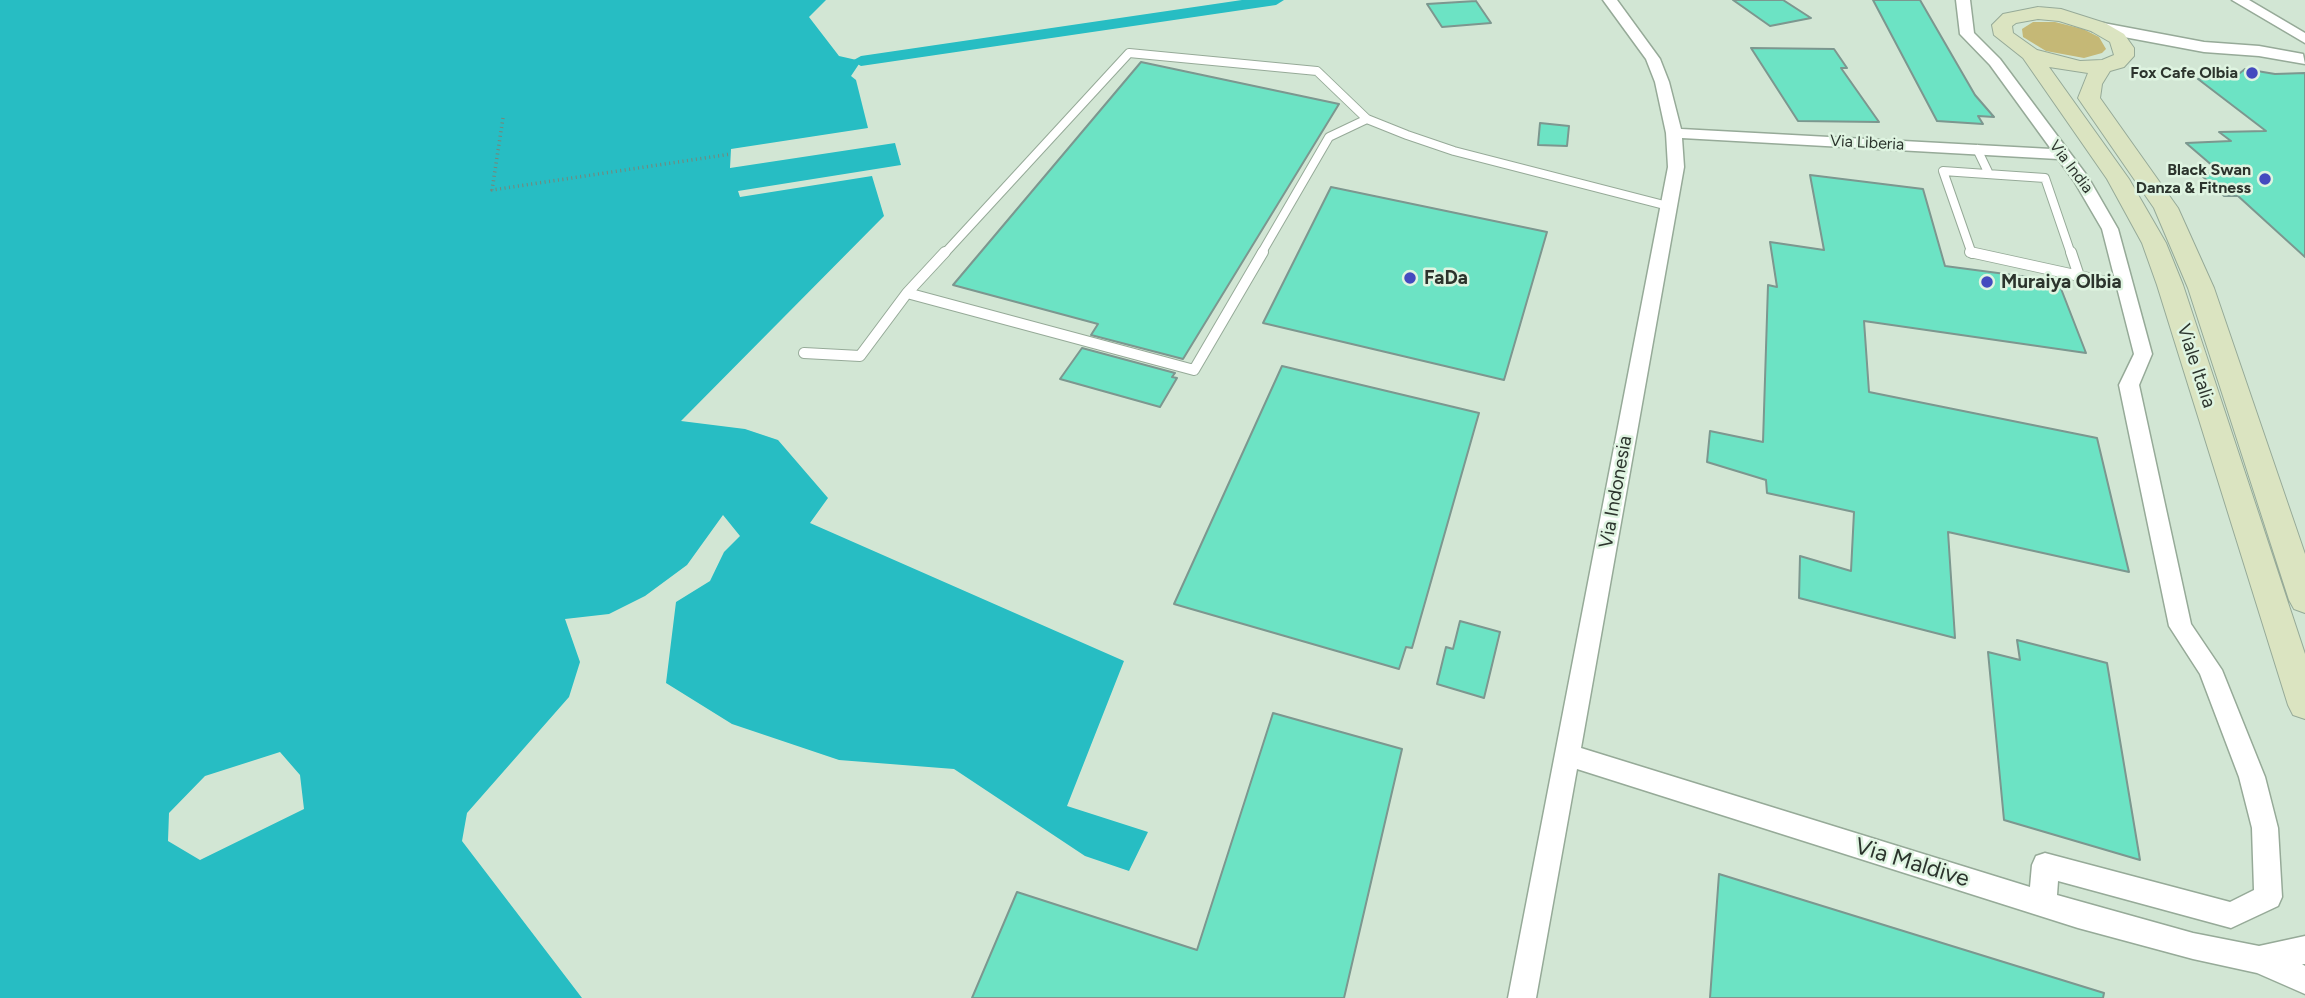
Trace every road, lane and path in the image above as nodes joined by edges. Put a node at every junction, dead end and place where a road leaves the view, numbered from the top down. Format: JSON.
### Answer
{"nodes":[{"id":1,"x":1610,"y":0,"type":"edge"},
{"id":2,"x":1963,"y":0,"type":"edge"},
{"id":3,"x":2038,"y":0,"type":"edge"},
{"id":4,"x":2239,"y":0,"type":"edge"},
{"id":5,"x":2007,"y":9,"type":"edge"},
{"id":6,"x":2090,"y":23,"type":"junction"},
{"id":7,"x":2204,"y":47,"type":"junction"},
{"id":8,"x":2300,"y":49,"type":"edge"},
{"id":9,"x":2031,"y":54,"type":"junction"},
{"id":10,"x":2113,"y":61,"type":"junction"},
{"id":11,"x":503,"y":118,"type":"dead end"},
{"id":12,"x":1367,"y":119,"type":"junction"},
{"id":13,"x":1674,"y":133,"type":"junction"},
{"id":14,"x":1977,"y":149,"type":"junction"},
{"id":15,"x":730,"y":154,"type":"dead end"},
{"id":16,"x":2060,"y":154,"type":"junction"},
{"id":17,"x":1989,"y":174,"type":"junction"},
{"id":18,"x":1668,"y":206,"type":"junction"},
{"id":19,"x":2079,"y":276,"type":"junction"},
{"id":20,"x":2125,"y":286,"type":"junction"},
{"id":21,"x":907,"y":293,"type":"junction"},
{"id":22,"x":804,"y":353,"type":"dead end"},
{"id":23,"x":2305,"y":600,"type":"edge"},
{"id":24,"x":2305,"y":705,"type":"edge"},
{"id":25,"x":1567,"y":755,"type":"junction"},
{"id":26,"x":2043,"y":904,"type":"junction"},
{"id":27,"x":2305,"y":950,"type":"edge"},
{"id":28,"x":2259,"y":960,"type":"junction"},
{"id":29,"x":2305,"y":981,"type":"edge"},
{"id":30,"x":1522,"y":998,"type":"edge"}],
"edges":[{"from":1,"to":13,"type":"street","name":"Via Indonesia"},
{"from":2,"to":16,"type":"street","name":"Via India"},
{"from":3,"to":6,"type":"main road"},
{"from":4,"to":8,"type":"street"},
{"from":5,"to":6,"type":"main road"},
{"from":5,"to":9,"type":"main road"},
{"from":6,"to":7,"type":"street"},
{"from":6,"to":10,"type":"main road"},
{"from":7,"to":8,"type":"street"},
{"from":7,"to":10,"type":"street"},
{"from":9,"to":10,"type":"main road"},
{"from":9,"to":24,"type":"main road","name":"Viale Italia"},
{"from":10,"to":23,"type":"main road","name":"Viale Italia"},
{"from":11,"to":15,"type":"path"},
{"from":12,"to":18,"type":"lane"},
{"from":12,"to":21,"type":"lane"},
{"from":12,"to":21,"type":"lane"},
{"from":13,"to":14,"type":"street","name":"Via Liberia"},
{"from":13,"to":18,"type":"street","name":"Via Indonesia"},
{"from":14,"to":16,"type":"street","name":"Via Liberia"},
{"from":14,"to":17,"type":"lane"},
{"from":16,"to":20,"type":"street","name":"Via India"},
{"from":17,"to":19,"type":"lane"},
{"from":17,"to":19,"type":"lane"},
{"from":18,"to":25,"type":"street","name":"Via Indonesia"},
{"from":19,"to":20,"type":"lane"},
{"from":20,"to":26,"type":"street","name":"Via India"},
{"from":21,"to":22,"type":"lane"},
{"from":25,"to":26,"type":"street","name":"Via Maldive"},
{"from":25,"to":30,"type":"street","name":"Via Indonesia"},
{"from":26,"to":28,"type":"street","name":"Via Maldive"},
{"from":27,"to":28,"type":"street","name":"Via Maldive"},
{"from":28,"to":29,"type":"street","name":"Via Maldive"}]}
